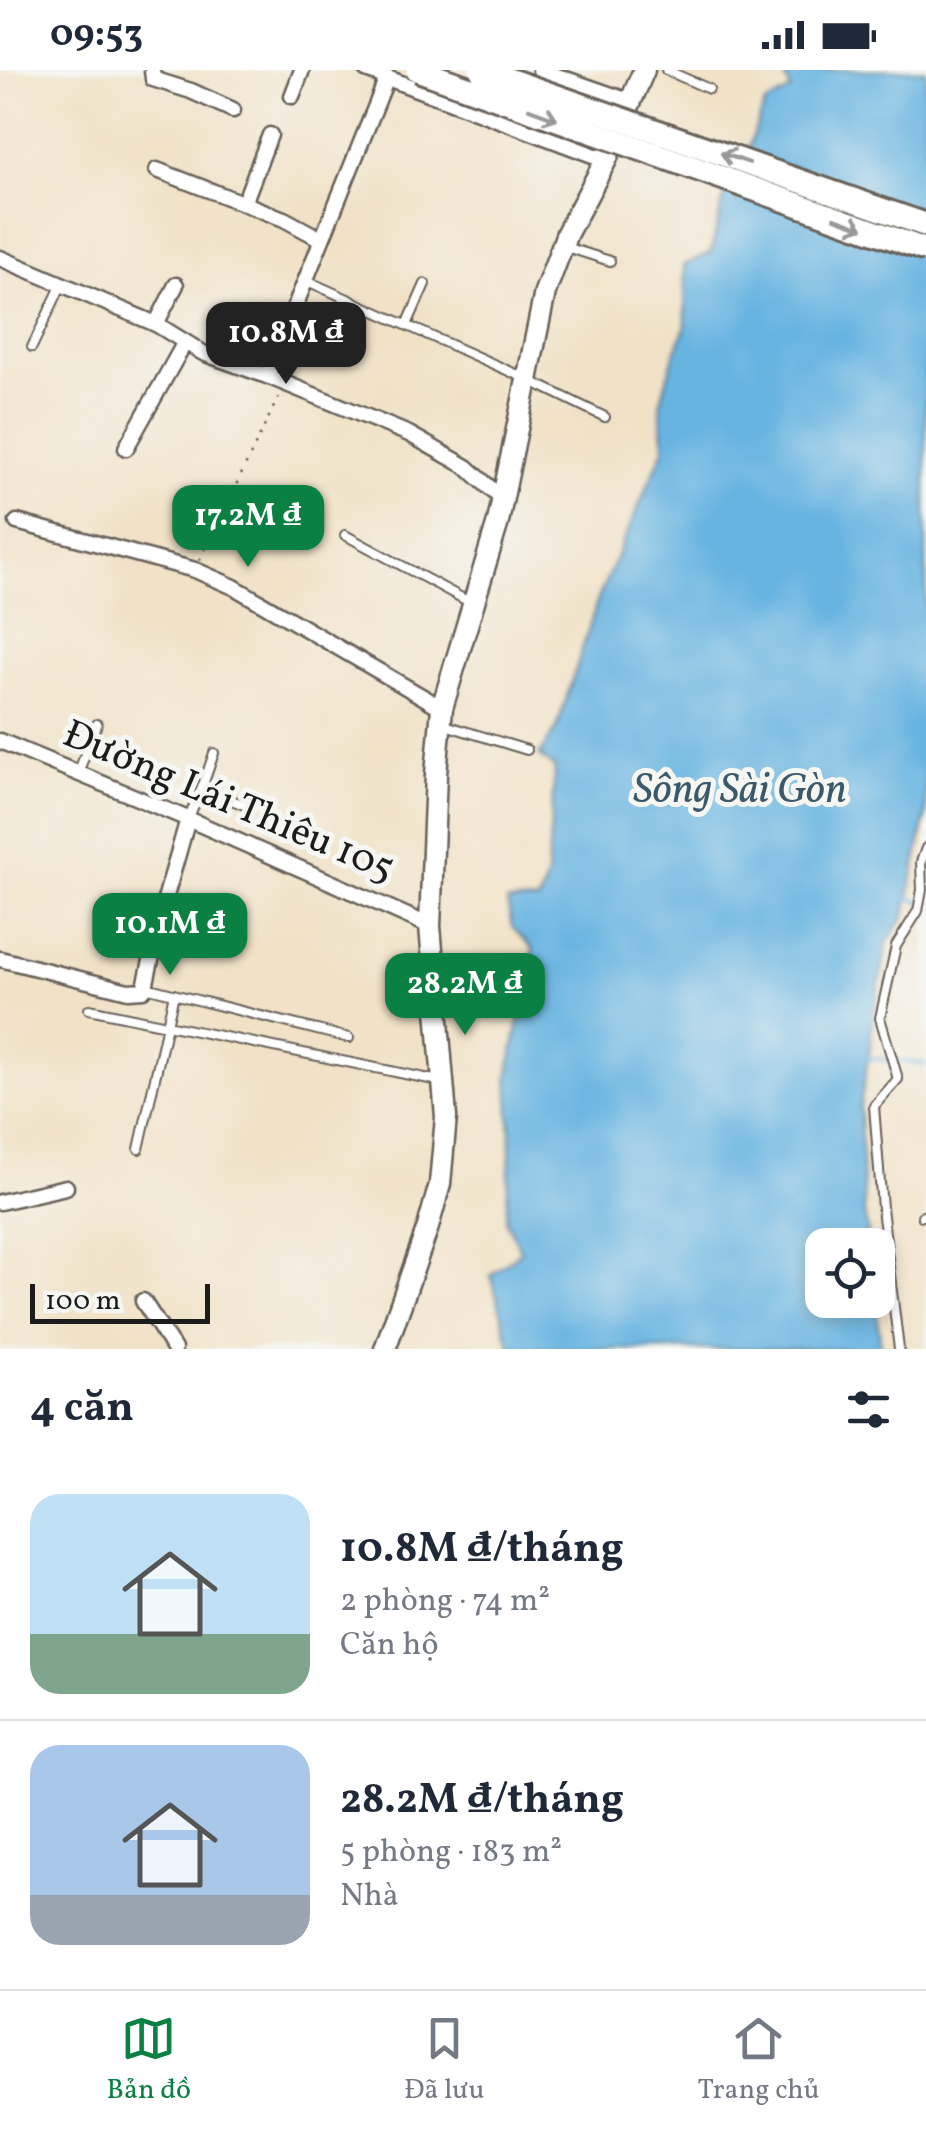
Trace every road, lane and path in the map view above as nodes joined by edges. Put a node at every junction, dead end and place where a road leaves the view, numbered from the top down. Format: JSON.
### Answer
{"nodes":[{"id":1,"x":152,"y":70,"type":"edge"},
{"id":2,"x":302,"y":70,"type":"edge"},
{"id":3,"x":366,"y":70,"type":"edge"},
{"id":4,"x":418,"y":70,"type":"edge"},
{"id":5,"x":481,"y":70,"type":"edge"},
{"id":6,"x":540,"y":70,"type":"edge"},
{"id":7,"x":644,"y":70,"type":"edge"},
{"id":8,"x":666,"y":70,"type":"edge"},
{"id":9,"x":387,"y":78,"type":"junction"},
{"id":10,"x":709,"y":89,"type":"dead end"},
{"id":11,"x":292,"y":96,"type":"dead end"},
{"id":12,"x":632,"y":102,"type":"junction"},
{"id":13,"x":234,"y":110,"type":"dead end"},
{"id":14,"x":270,"y":135,"type":"dead end"},
{"id":15,"x":606,"y":160,"type":"junction"},
{"id":16,"x":157,"y":170,"type":"dead end"},
{"id":17,"x":244,"y":203,"type":"junction"},
{"id":18,"x":926,"y":225,"type":"edge"},
{"id":19,"x":322,"y":239,"type":"junction"},
{"id":20,"x":562,"y":246,"type":"junction"},
{"id":21,"x":926,"y":250,"type":"edge"},
{"id":22,"x":0,"y":258,"type":"edge"},
{"id":23,"x":610,"y":260,"type":"dead end"},
{"id":24,"x":305,"y":280,"type":"junction"},
{"id":25,"x":62,"y":284,"type":"junction"},
{"id":26,"x":425,"y":284,"type":"dead end"},
{"id":27,"x":176,"y":285,"type":"dead end"},
{"id":28,"x":156,"y":324,"type":"junction"},
{"id":29,"x":406,"y":325,"type":"junction"},
{"id":30,"x":184,"y":342,"type":"junction"},
{"id":31,"x":32,"y":347,"type":"dead end"},
{"id":32,"x":267,"y":376,"type":"junction"},
{"id":33,"x":527,"y":379,"type":"junction"},
{"id":34,"x":285,"y":384,"type":"junction"},
{"id":35,"x":605,"y":417,"type":"dead end"},
{"id":36,"x":126,"y":448,"type":"dead end"},
{"id":37,"x":502,"y":499,"type":"junction"},
{"id":38,"x":17,"y":522,"type":"dead end"},
{"id":39,"x":345,"y":535,"type":"dead end"},
{"id":40,"x":195,"y":570,"type":"junction"},
{"id":41,"x":473,"y":604,"type":"junction"},
{"id":42,"x":441,"y":716,"type":"junction"},
{"id":43,"x":96,"y":724,"type":"dead end"},
{"id":44,"x":0,"y":741,"type":"edge"},
{"id":45,"x":527,"y":750,"type":"dead end"},
{"id":46,"x":214,"y":753,"type":"dead end"},
{"id":47,"x":80,"y":768,"type":"junction"},
{"id":48,"x":202,"y":788,"type":"junction"},
{"id":49,"x":249,"y":807,"type":"dead end"},
{"id":50,"x":188,"y":819,"type":"junction"},
{"id":51,"x":926,"y":848,"type":"edge"},
{"id":52,"x":923,"y":891,"type":"edge"},
{"id":53,"x":921,"y":912,"type":"edge"},
{"id":54,"x":430,"y":926,"type":"junction"},
{"id":55,"x":0,"y":958,"type":"edge"},
{"id":56,"x":145,"y":987,"type":"junction"},
{"id":57,"x":173,"y":998,"type":"junction"},
{"id":58,"x":88,"y":1009,"type":"dead end"},
{"id":59,"x":167,"y":1022,"type":"junction"},
{"id":60,"x":350,"y":1038,"type":"dead end"},
{"id":61,"x":444,"y":1082,"type":"junction"},
{"id":62,"x":140,"y":1149,"type":"dead end"},
{"id":63,"x":66,"y":1187,"type":"dead end"},
{"id":64,"x":0,"y":1202,"type":"edge"},
{"id":65,"x":142,"y":1301,"type":"dead end"},
{"id":66,"x":174,"y":1349,"type":"edge"},
{"id":67,"x":385,"y":1349,"type":"edge"},
{"id":68,"x":900,"y":1349,"type":"edge"}],
"edges":[{"from":1,"to":13,"type":"street"},
{"from":2,"to":11,"type":"street"},
{"from":3,"to":9,"type":"street"},
{"from":4,"to":21,"type":"main road","one_way":true,"bridge":true},
{"from":18,"to":5,"type":"main road","one_way":true,"bridge":true},
{"from":6,"to":12,"type":"street"},
{"from":7,"to":12,"type":"street"},
{"from":8,"to":10,"type":"lane"},
{"from":9,"to":15,"type":"street"},
{"from":9,"to":19,"type":"street"},
{"from":12,"to":15,"type":"street"},
{"from":14,"to":17,"type":"street"},
{"from":15,"to":20,"type":"street"},
{"from":16,"to":17,"type":"street"},
{"from":17,"to":19,"type":"street"},
{"from":19,"to":24,"type":"street"},
{"from":20,"to":23,"type":"lane"},
{"from":20,"to":33,"type":"street"},
{"from":22,"to":25,"type":"street"},
{"from":24,"to":29,"type":"lane"},
{"from":24,"to":32,"type":"street"},
{"from":25,"to":28,"type":"street"},
{"from":25,"to":31,"type":"lane"},
{"from":26,"to":29,"type":"lane"},
{"from":27,"to":28,"type":"street"},
{"from":28,"to":30,"type":"street"},
{"from":29,"to":33,"type":"lane"},
{"from":30,"to":32,"type":"street"},
{"from":30,"to":36,"type":"street"},
{"from":32,"to":34,"type":"street"},
{"from":33,"to":35,"type":"lane"},
{"from":33,"to":37,"type":"street"},
{"from":34,"to":37,"type":"street"},
{"from":34,"to":40,"type":"path"},
{"from":37,"to":41,"type":"street"},
{"from":38,"to":40,"type":"street"},
{"from":39,"to":41,"type":"lane"},
{"from":40,"to":42,"type":"street"},
{"from":41,"to":42,"type":"street"},
{"from":42,"to":45,"type":"lane"},
{"from":42,"to":54,"type":"street"},
{"from":43,"to":47,"type":"lane"},
{"from":44,"to":47,"type":"street","name":"Đường Lái Thiêu 105"},
{"from":46,"to":48,"type":"lane"},
{"from":47,"to":50,"type":"street","name":"Đường Lái Thiêu 105"},
{"from":48,"to":49,"type":"lane"},
{"from":48,"to":50,"type":"lane"},
{"from":50,"to":54,"type":"street","name":"Đường Lái Thiêu 105"},
{"from":50,"to":56,"type":"street"},
{"from":51,"to":52,"type":"lane"},
{"from":52,"to":53,"type":"lane"},
{"from":53,"to":68,"type":"lane"},
{"from":54,"to":61,"type":"street"},
{"from":55,"to":56,"type":"street"},
{"from":56,"to":57,"type":"lane"},
{"from":57,"to":59,"type":"lane"},
{"from":57,"to":60,"type":"lane"},
{"from":58,"to":59,"type":"lane"},
{"from":59,"to":61,"type":"lane"},
{"from":59,"to":62,"type":"lane"},
{"from":61,"to":67,"type":"street"},
{"from":63,"to":64,"type":"street"},
{"from":65,"to":66,"type":"street"}]}
